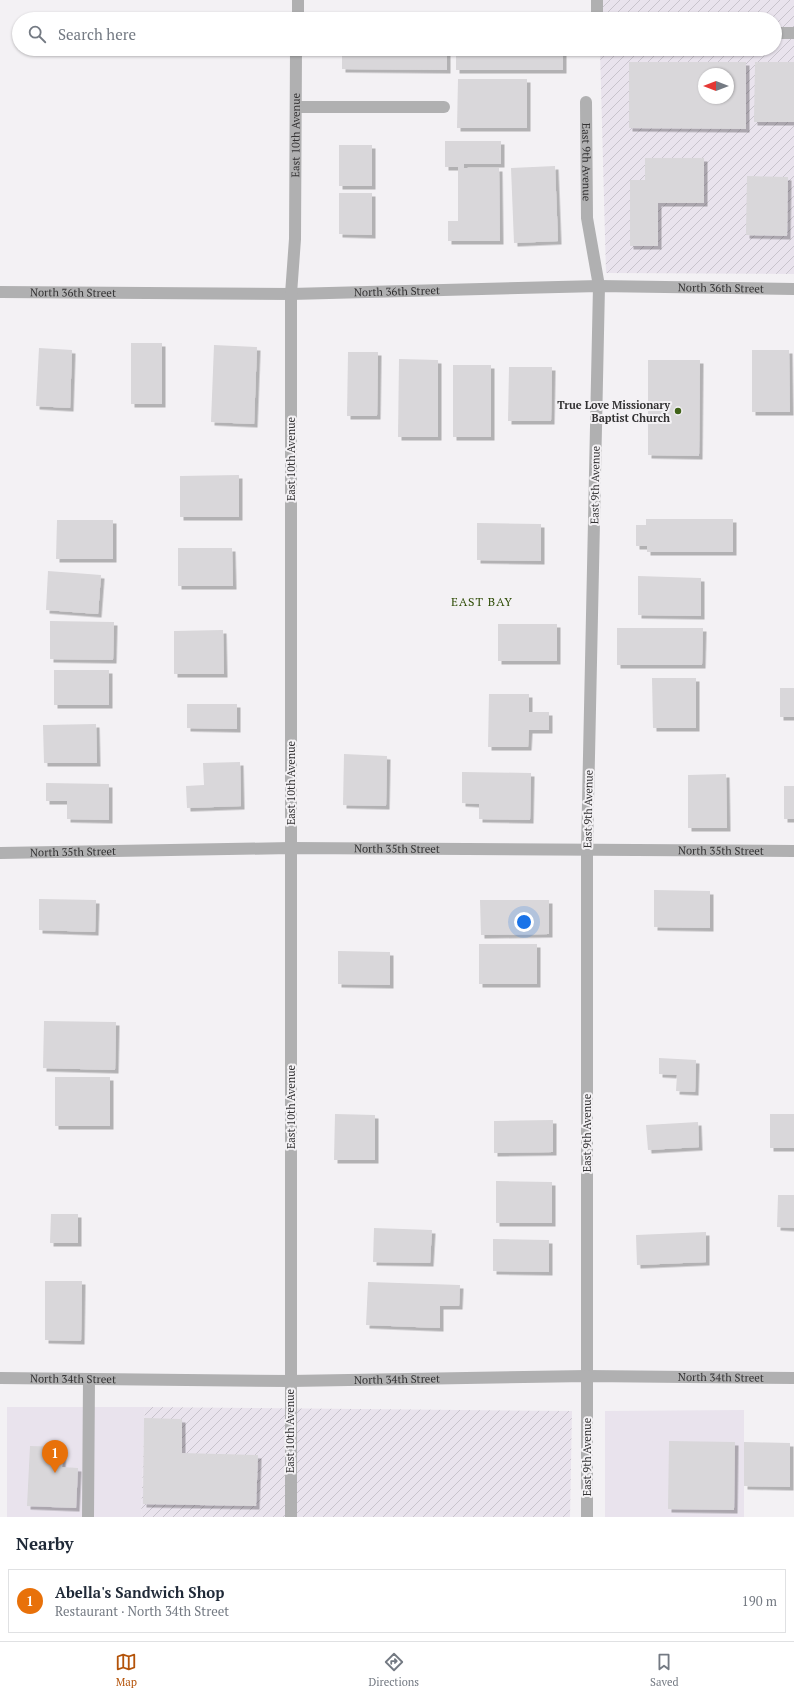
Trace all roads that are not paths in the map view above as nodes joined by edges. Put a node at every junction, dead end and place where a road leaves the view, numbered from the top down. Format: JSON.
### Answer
{"nodes":[{"id":1,"x":298,"y":0,"type":"edge"},
{"id":2,"x":597,"y":0,"type":"edge"},
{"id":3,"x":298,"y":12,"type":"edge"},
{"id":4,"x":597,"y":12,"type":"edge"},
{"id":5,"x":782,"y":32,"type":"edge"},
{"id":6,"x":794,"y":32,"type":"edge"},
{"id":7,"x":296,"y":56,"type":"edge"},
{"id":8,"x":586,"y":102,"type":"dead end"},
{"id":9,"x":296,"y":107,"type":"junction"},
{"id":10,"x":444,"y":107,"type":"dead end"},
{"id":11,"x":599,"y":286,"type":"junction"},
{"id":12,"x":794,"y":289,"type":"edge"},
{"id":13,"x":0,"y":292,"type":"edge"},
{"id":14,"x":291,"y":294,"type":"junction"},
{"id":15,"x":291,"y":848,"type":"junction"},
{"id":16,"x":587,"y":850,"type":"junction"},
{"id":17,"x":794,"y":851,"type":"edge"},
{"id":18,"x":0,"y":852,"type":"edge"},
{"id":19,"x":587,"y":1376,"type":"junction"},
{"id":20,"x":0,"y":1378,"type":"edge"},
{"id":21,"x":794,"y":1378,"type":"edge"},
{"id":22,"x":89,"y":1380,"type":"junction"},
{"id":23,"x":290,"y":1381,"type":"junction"},
{"id":24,"x":88,"y":1517,"type":"edge"},
{"id":25,"x":290,"y":1517,"type":"edge"},
{"id":26,"x":587,"y":1517,"type":"edge"}],
"edges":[{"from":1,"to":3,"type":"street"},
{"from":2,"to":4,"type":"street"},
{"from":5,"to":6,"type":"street"},
{"from":7,"to":9,"type":"street","name":"East 10th Avenue"},
{"from":8,"to":11,"type":"street","name":"East 9th Avenue"},
{"from":9,"to":10,"type":"street"},
{"from":9,"to":14,"type":"street","name":"East 10th Avenue"},
{"from":11,"to":12,"type":"street","name":"North 36th Street"},
{"from":11,"to":14,"type":"street","name":"North 36th Street"},
{"from":11,"to":16,"type":"street","name":"East 9th Avenue"},
{"from":13,"to":14,"type":"street","name":"North 36th Street"},
{"from":14,"to":15,"type":"street","name":"East 10th Avenue"},
{"from":15,"to":16,"type":"street","name":"North 35th Street"},
{"from":15,"to":18,"type":"street","name":"North 35th Street"},
{"from":15,"to":23,"type":"street","name":"East 10th Avenue"},
{"from":16,"to":17,"type":"street","name":"North 35th Street"},
{"from":16,"to":19,"type":"street","name":"East 9th Avenue"},
{"from":19,"to":21,"type":"street","name":"North 34th Street"},
{"from":19,"to":23,"type":"street","name":"North 34th Street"},
{"from":19,"to":26,"type":"street","name":"East 9th Avenue"},
{"from":20,"to":22,"type":"street","name":"North 34th Street"},
{"from":22,"to":23,"type":"street","name":"North 34th Street"},
{"from":22,"to":24,"type":"street"},
{"from":23,"to":25,"type":"street","name":"East 10th Avenue"}]}
